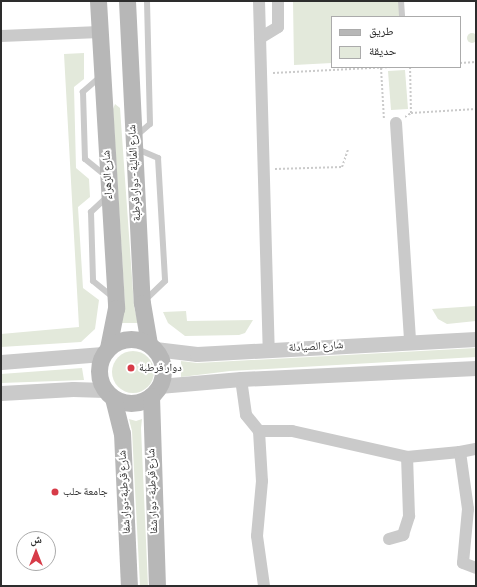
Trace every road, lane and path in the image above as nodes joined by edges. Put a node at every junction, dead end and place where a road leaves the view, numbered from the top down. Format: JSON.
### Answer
{"nodes":[{"id":1,"x":98,"y":1,"type":"edge"},
{"id":2,"x":127,"y":1,"type":"edge"},
{"id":3,"x":147,"y":1,"type":"edge"},
{"id":4,"x":259,"y":1,"type":"edge"},
{"id":5,"x":278,"y":1,"type":"edge"},
{"id":6,"x":401,"y":1,"type":"edge"},
{"id":7,"x":402,"y":16,"type":"edge"},
{"id":8,"x":100,"y":32,"type":"junction"},
{"id":9,"x":1,"y":36,"type":"edge"},
{"id":10,"x":260,"y":38,"type":"junction"},
{"id":11,"x":476,"y":62,"type":"edge"},
{"id":12,"x":461,"y":63,"type":"edge"},
{"id":13,"x":381,"y":68,"type":"edge"},
{"id":14,"x":410,"y":68,"type":"edge"},
{"id":15,"x":261,"y":74,"type":"junction"},
{"id":16,"x":102,"y":75,"type":"junction"},
{"id":17,"x":130,"y":91,"type":"junction"},
{"id":18,"x":104,"y":93,"type":"junction"},
{"id":19,"x":476,"y":109,"type":"edge"},
{"id":20,"x":410,"y":113,"type":"junction"},
{"id":21,"x":390,"y":123,"type":"junction"},
{"id":22,"x":133,"y":143,"type":"junction"},
{"id":23,"x":348,"y":150,"type":"dead end"},
{"id":24,"x":263,"y":170,"type":"junction"},
{"id":25,"x":108,"y":178,"type":"junction"},
{"id":26,"x":142,"y":303,"type":"junction"},
{"id":27,"x":476,"y":338,"type":"edge"},
{"id":28,"x":410,"y":342,"type":"junction"},
{"id":29,"x":152,"y":346,"type":"junction"},
{"id":30,"x":269,"y":350,"type":"junction"},
{"id":31,"x":106,"y":351,"type":"junction"},
{"id":32,"x":1,"y":362,"type":"edge"},
{"id":33,"x":476,"y":368,"type":"edge"},
{"id":34,"x":241,"y":379,"type":"junction"},
{"id":35,"x":155,"y":391,"type":"junction"},
{"id":36,"x":1,"y":393,"type":"edge"},
{"id":37,"x":109,"y":394,"type":"junction"},
{"id":38,"x":259,"y":431,"type":"junction"},
{"id":39,"x":476,"y":449,"type":"edge"},
{"id":40,"x":460,"y":452,"type":"junction"},
{"id":41,"x":407,"y":457,"type":"junction"},
{"id":42,"x":389,"y":539,"type":"dead end"},
{"id":43,"x":476,"y":568,"type":"edge"},
{"id":44,"x":129,"y":586,"type":"edge"},
{"id":45,"x":157,"y":586,"type":"edge"},
{"id":46,"x":264,"y":586,"type":"edge"}],
"edges":[{"from":1,"to":8,"type":"main road","name":"شارع الزهراء"},
{"from":2,"to":17,"type":"main road","name":"شارع المالية - دوار قرطبة"},
{"from":3,"to":22,"type":"lane"},
{"from":4,"to":10,"type":"street"},
{"from":5,"to":10,"type":"street"},
{"from":6,"to":7,"type":"lane"},
{"from":8,"to":9,"type":"street"},
{"from":8,"to":16,"type":"main road","name":"شارع الزهراء"},
{"from":10,"to":15,"type":"street"},
{"from":11,"to":12,"type":"path"},
{"from":13,"to":15,"type":"path"},
{"from":13,"to":21,"type":"path"},
{"from":14,"to":20,"type":"path"},
{"from":15,"to":24,"type":"street"},
{"from":16,"to":18,"type":"main road","name":"شارع الزهراء"},
{"from":16,"to":25,"type":"lane"},
{"from":17,"to":18,"type":"main road"},
{"from":17,"to":22,"type":"main road","name":"شارع المالية - دوار قرطبة"},
{"from":18,"to":25,"type":"main road","name":"شارع الزهراء"},
{"from":19,"to":20,"type":"path"},
{"from":20,"to":21,"type":"path"},
{"from":21,"to":28,"type":"street"},
{"from":22,"to":26,"type":"main road","name":"شارع المالية - دوار قرطبة"},
{"from":22,"to":26,"type":"lane"},
{"from":23,"to":24,"type":"path"},
{"from":24,"to":30,"type":"street"},
{"from":25,"to":31,"type":"main road","name":"شارع الزهراء"},
{"from":26,"to":29,"type":"main road","name":"شارع المالية - دوار قرطبة"},
{"from":27,"to":28,"type":"street","name":"شارع الصيادلة"},
{"from":28,"to":30,"type":"street","name":"شارع الصيادلة"},
{"from":29,"to":30,"type":"street","name":"شارع الصيادلة"},
{"from":29,"to":31,"type":"main road"},
{"from":29,"to":35,"type":"main road"},
{"from":31,"to":32,"type":"street"},
{"from":31,"to":37,"type":"main road"},
{"from":33,"to":34,"type":"street"},
{"from":34,"to":35,"type":"street"},
{"from":34,"to":38,"type":"street"},
{"from":35,"to":37,"type":"main road"},
{"from":35,"to":45,"type":"main road","name":"شارع قرطبة- دوار شفا"},
{"from":36,"to":37,"type":"street"},
{"from":37,"to":44,"type":"main road","name":"شارع قرطبة-دوار شفا"},
{"from":38,"to":41,"type":"street"},
{"from":38,"to":46,"type":"street"},
{"from":39,"to":40,"type":"street"},
{"from":40,"to":41,"type":"street"},
{"from":40,"to":43,"type":"street"},
{"from":41,"to":42,"type":"street"}]}
